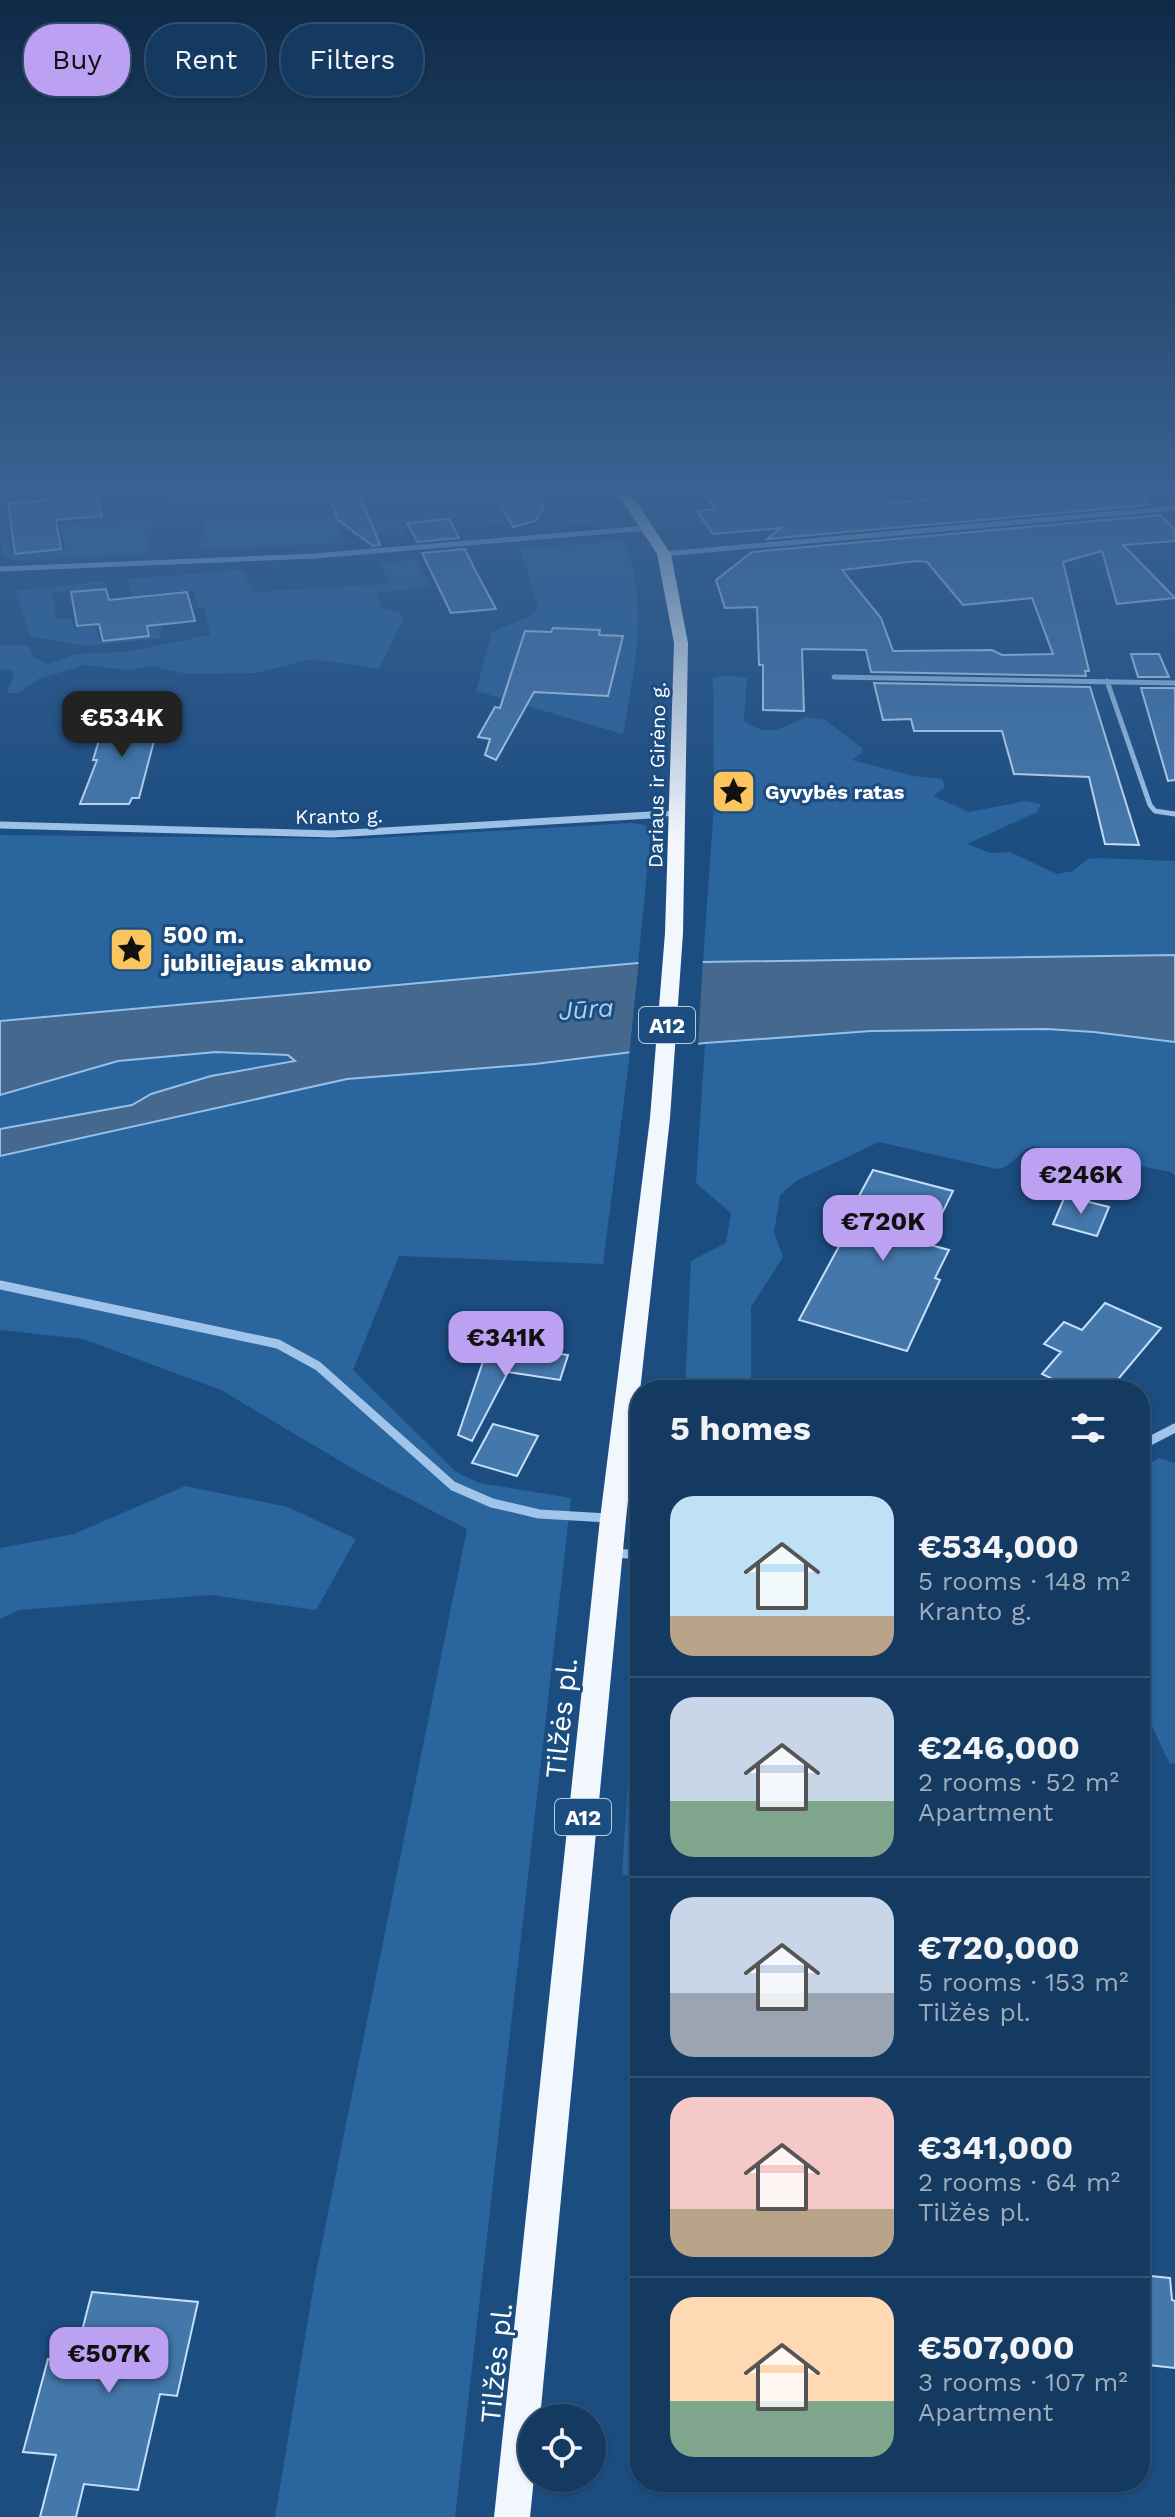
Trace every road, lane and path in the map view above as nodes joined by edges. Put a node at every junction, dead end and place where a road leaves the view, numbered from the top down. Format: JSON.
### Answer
{"nodes":[{"id":1,"x":674,"y":605,"type":"edge"},
{"id":2,"x":834,"y":677,"type":"dead end"},
{"id":3,"x":1107,"y":681,"type":"junction"},
{"id":4,"x":1175,"y":683,"type":"edge"},
{"id":5,"x":679,"y":813,"type":"junction"},
{"id":6,"x":1175,"y":814,"type":"edge"},
{"id":7,"x":0,"y":825,"type":"edge"},
{"id":8,"x":660,"y":1118,"type":"joint"},
{"id":9,"x":0,"y":1285,"type":"edge"},
{"id":10,"x":1175,"y":1428,"type":"edge"},
{"id":11,"x":1150,"y":1441,"type":"edge"},
{"id":12,"x":613,"y":1519,"type":"junction"},
{"id":13,"x":610,"y":1553,"type":"junction"},
{"id":14,"x":630,"y":1554,"type":"edge"},
{"id":15,"x":512,"y":2517,"type":"edge"}],
"edges":[{"from":1,"to":5,"type":"highway","name":"Dariaus ir Girėno g.","number":"A12"},
{"from":2,"to":3,"type":"street"},
{"from":3,"to":4,"type":"street"},
{"from":3,"to":6,"type":"street"},
{"from":5,"to":7,"type":"street","name":"Kranto g."},
{"from":5,"to":8,"type":"highway","name":"Dariaus ir Girėno g.","number":"A12"},
{"from":8,"to":12,"type":"highway","name":"Tilžės pl.","number":"A12"},
{"from":9,"to":12,"type":"street"},
{"from":10,"to":11,"type":"street"},
{"from":12,"to":13,"type":"highway","name":"Tilžės pl.","number":"A12"},
{"from":13,"to":14,"type":"street"},
{"from":13,"to":15,"type":"highway","name":"Tilžės pl.","number":"A12"}]}
